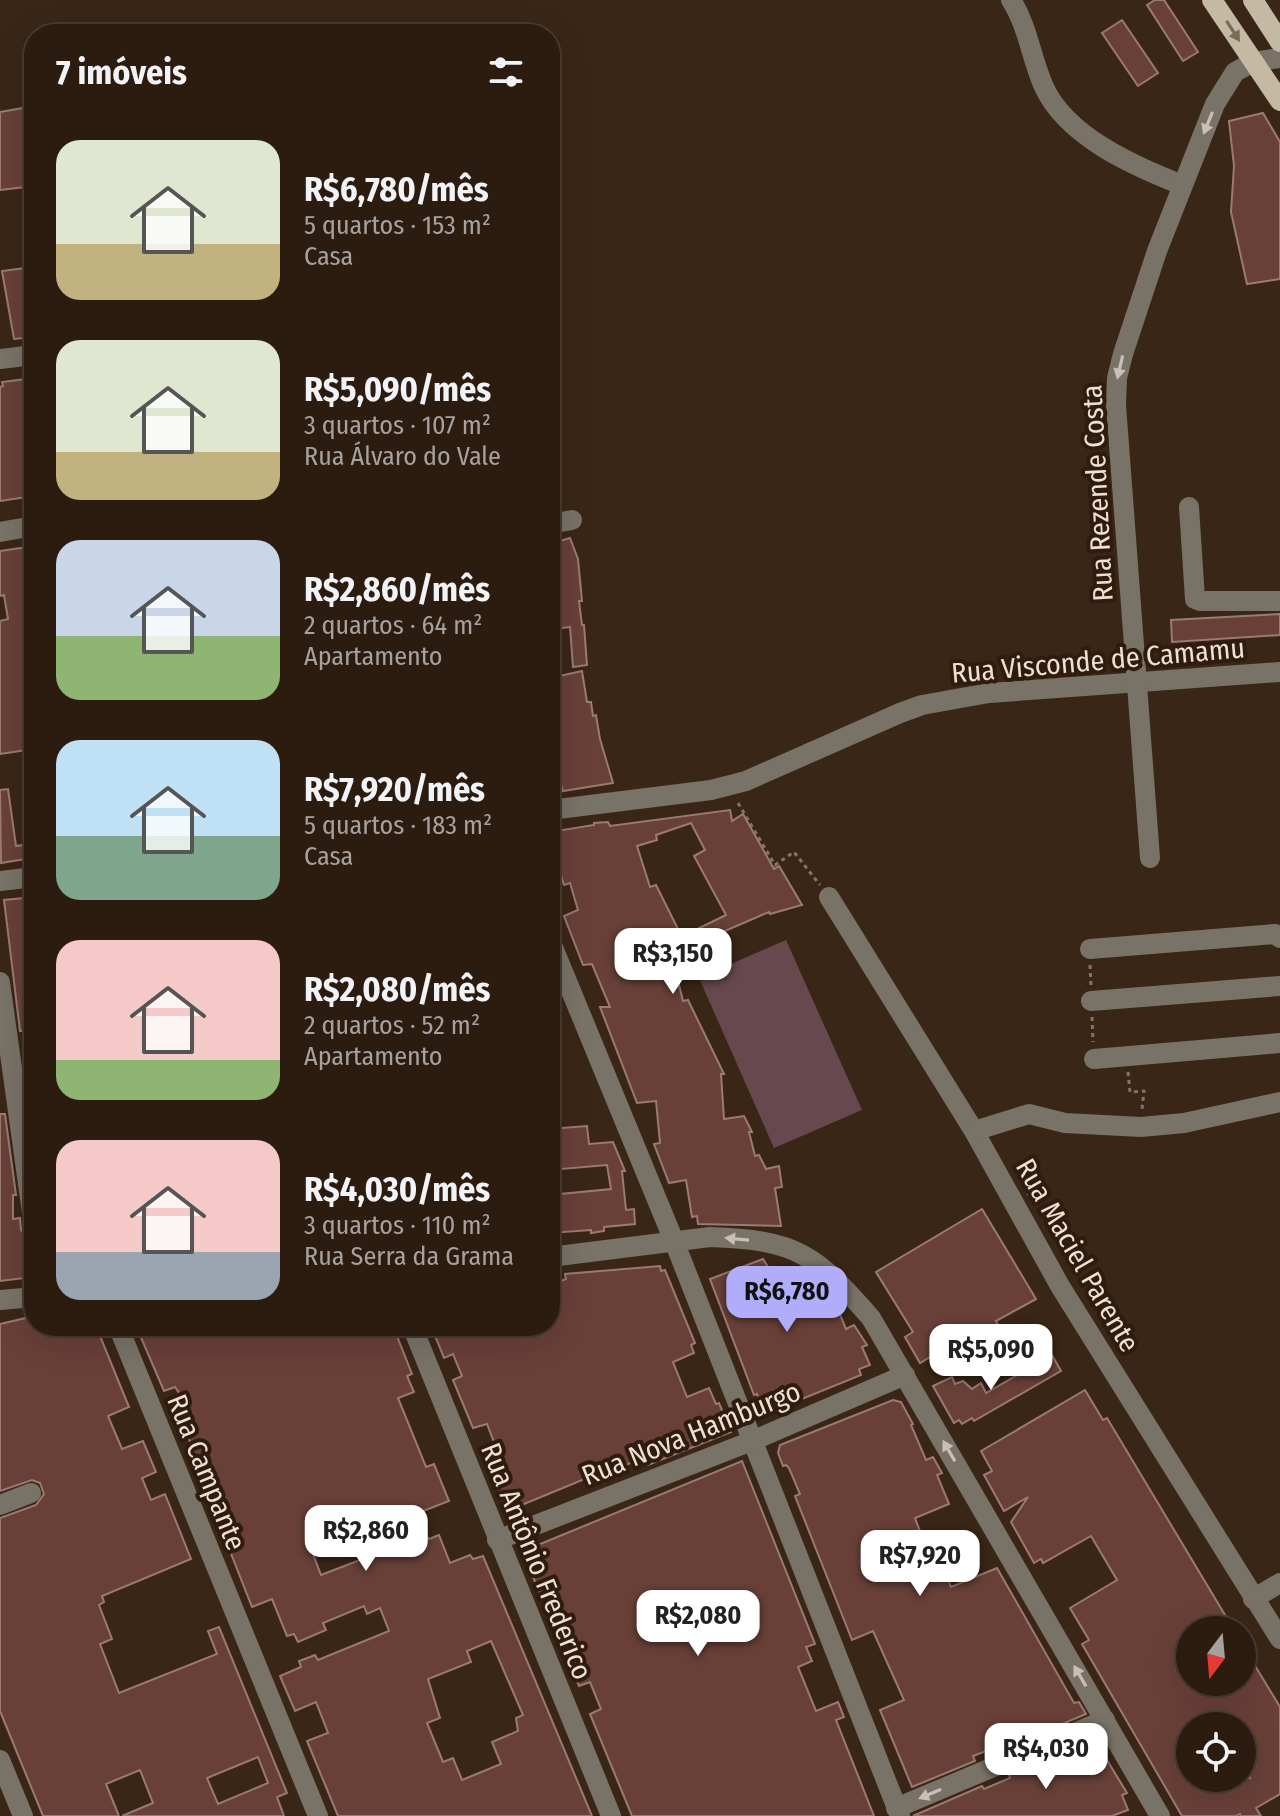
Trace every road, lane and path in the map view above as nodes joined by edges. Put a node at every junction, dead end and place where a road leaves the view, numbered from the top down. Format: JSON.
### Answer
{"nodes":[{"id":1,"x":1011,"y":0,"type":"edge"},
{"id":2,"x":1212,"y":0,"type":"edge"},
{"id":3,"x":1253,"y":0,"type":"edge"},
{"id":4,"x":1280,"y":42,"type":"edge"},
{"id":5,"x":1280,"y":58,"type":"edge"},
{"id":6,"x":1253,"y":62,"type":"junction"},
{"id":7,"x":1280,"y":101,"type":"edge"},
{"id":8,"x":1182,"y":185,"type":"junction"},
{"id":9,"x":24,"y":356,"type":"edge"},
{"id":10,"x":0,"y":359,"type":"edge"},
{"id":11,"x":1189,"y":507,"type":"dead end"},
{"id":12,"x":572,"y":520,"type":"dead end"},
{"id":13,"x":560,"y":522,"type":"edge"},
{"id":14,"x":24,"y":528,"type":"edge"},
{"id":15,"x":0,"y":532,"type":"edge"},
{"id":16,"x":1280,"y":601,"type":"edge"},
{"id":17,"x":1280,"y":672,"type":"edge"},
{"id":18,"x":1136,"y":682,"type":"junction"},
{"id":19,"x":737,"y":783,"type":"junction"},
{"id":20,"x":560,"y":809,"type":"edge"},
{"id":21,"x":1150,"y":858,"type":"dead end"},
{"id":22,"x":24,"y":878,"type":"edge"},
{"id":23,"x":0,"y":881,"type":"edge"},
{"id":24,"x":829,"y":897,"type":"joint"},
{"id":25,"x":1280,"y":936,"type":"edge"},
{"id":26,"x":1090,"y":949,"type":"dead end"},
{"id":27,"x":560,"y":964,"type":"edge"},
{"id":28,"x":0,"y":982,"type":"edge"},
{"id":29,"x":1280,"y":986,"type":"edge"},
{"id":30,"x":1091,"y":1001,"type":"dead end"},
{"id":31,"x":1280,"y":1043,"type":"edge"},
{"id":32,"x":1127,"y":1056,"type":"junction"},
{"id":33,"x":1094,"y":1059,"type":"dead end"},
{"id":34,"x":1280,"y":1102,"type":"edge"},
{"id":35,"x":1141,"y":1127,"type":"junction"},
{"id":36,"x":974,"y":1131,"type":"junction"},
{"id":37,"x":24,"y":1155,"type":"edge"},
{"id":38,"x":674,"y":1241,"type":"junction"},
{"id":39,"x":560,"y":1256,"type":"edge"},
{"id":40,"x":24,"y":1298,"type":"edge"},
{"id":41,"x":0,"y":1300,"type":"edge"},
{"id":42,"x":122,"y":1336,"type":"edge"},
{"id":43,"x":416,"y":1336,"type":"edge"},
{"id":44,"x":905,"y":1375,"type":"junction"},
{"id":45,"x":752,"y":1441,"type":"junction"},
{"id":46,"x":31,"y":1493,"type":"dead end"},
{"id":47,"x":0,"y":1505,"type":"edge"},
{"id":48,"x":497,"y":1540,"type":"junction"},
{"id":49,"x":1280,"y":1583,"type":"edge"},
{"id":50,"x":1253,"y":1599,"type":"junction"},
{"id":51,"x":1280,"y":1639,"type":"edge"},
{"id":52,"x":1105,"y":1720,"type":"junction"},
{"id":53,"x":0,"y":1760,"type":"edge"},
{"id":54,"x":898,"y":1812,"type":"edge"},
{"id":55,"x":23,"y":1816,"type":"edge"},
{"id":56,"x":318,"y":1816,"type":"edge"},
{"id":57,"x":611,"y":1816,"type":"edge"},
{"id":58,"x":1160,"y":1816,"type":"edge"}],
"edges":[{"from":1,"to":8,"type":"street"},
{"from":2,"to":6,"type":"main road","one_way":true},
{"from":3,"to":4,"type":"main road"},
{"from":5,"to":6,"type":"street"},
{"from":6,"to":7,"type":"main road"},
{"from":6,"to":8,"type":"street","name":"Rua Rezende Costa","one_way":true},
{"from":8,"to":18,"type":"street","name":"Rua Rezende Costa","one_way":true},
{"from":9,"to":10,"type":"street"},
{"from":11,"to":16,"type":"street"},
{"from":12,"to":13,"type":"street"},
{"from":14,"to":15,"type":"street"},
{"from":17,"to":18,"type":"street","name":"Rua Visconde de Camamu"},
{"from":18,"to":19,"type":"street","name":"Rua Visconde de Camamu"},
{"from":18,"to":21,"type":"street","name":"Rua Rezende Costa"},
{"from":19,"to":20,"type":"street","name":"Rua Visconde de Camamu"},
{"from":19,"to":24,"type":"path"},
{"from":22,"to":23,"type":"street"},
{"from":24,"to":36,"type":"street","name":"Rua Maciel Parente"},
{"from":25,"to":26,"type":"street"},
{"from":27,"to":38,"type":"street"},
{"from":28,"to":37,"type":"street"},
{"from":29,"to":30,"type":"street"},
{"from":31,"to":32,"type":"street"},
{"from":32,"to":33,"type":"street"},
{"from":32,"to":35,"type":"path"},
{"from":34,"to":35,"type":"street"},
{"from":35,"to":36,"type":"street"},
{"from":36,"to":50,"type":"street","name":"Rua Maciel Parente"},
{"from":38,"to":39,"type":"street"},
{"from":44,"to":38,"type":"street","one_way":true},
{"from":38,"to":45,"type":"street"},
{"from":40,"to":41,"type":"street"},
{"from":42,"to":56,"type":"street","name":"Rua Campante"},
{"from":43,"to":48,"type":"street","name":"Rua Antônio Frederico"},
{"from":44,"to":45,"type":"street","name":"Rua Nova Hamburgo"},
{"from":52,"to":44,"type":"street","one_way":true},
{"from":45,"to":48,"type":"street","name":"Rua Nova Hamburgo"},
{"from":45,"to":54,"type":"street"},
{"from":46,"to":47,"type":"street"},
{"from":48,"to":57,"type":"street","name":"Rua Antônio Frederico"},
{"from":49,"to":50,"type":"street"},
{"from":50,"to":51,"type":"street","name":"Rua Maciel Parente"},
{"from":52,"to":54,"type":"street","one_way":true},
{"from":52,"to":58,"type":"street"},
{"from":53,"to":55,"type":"street"}]}
